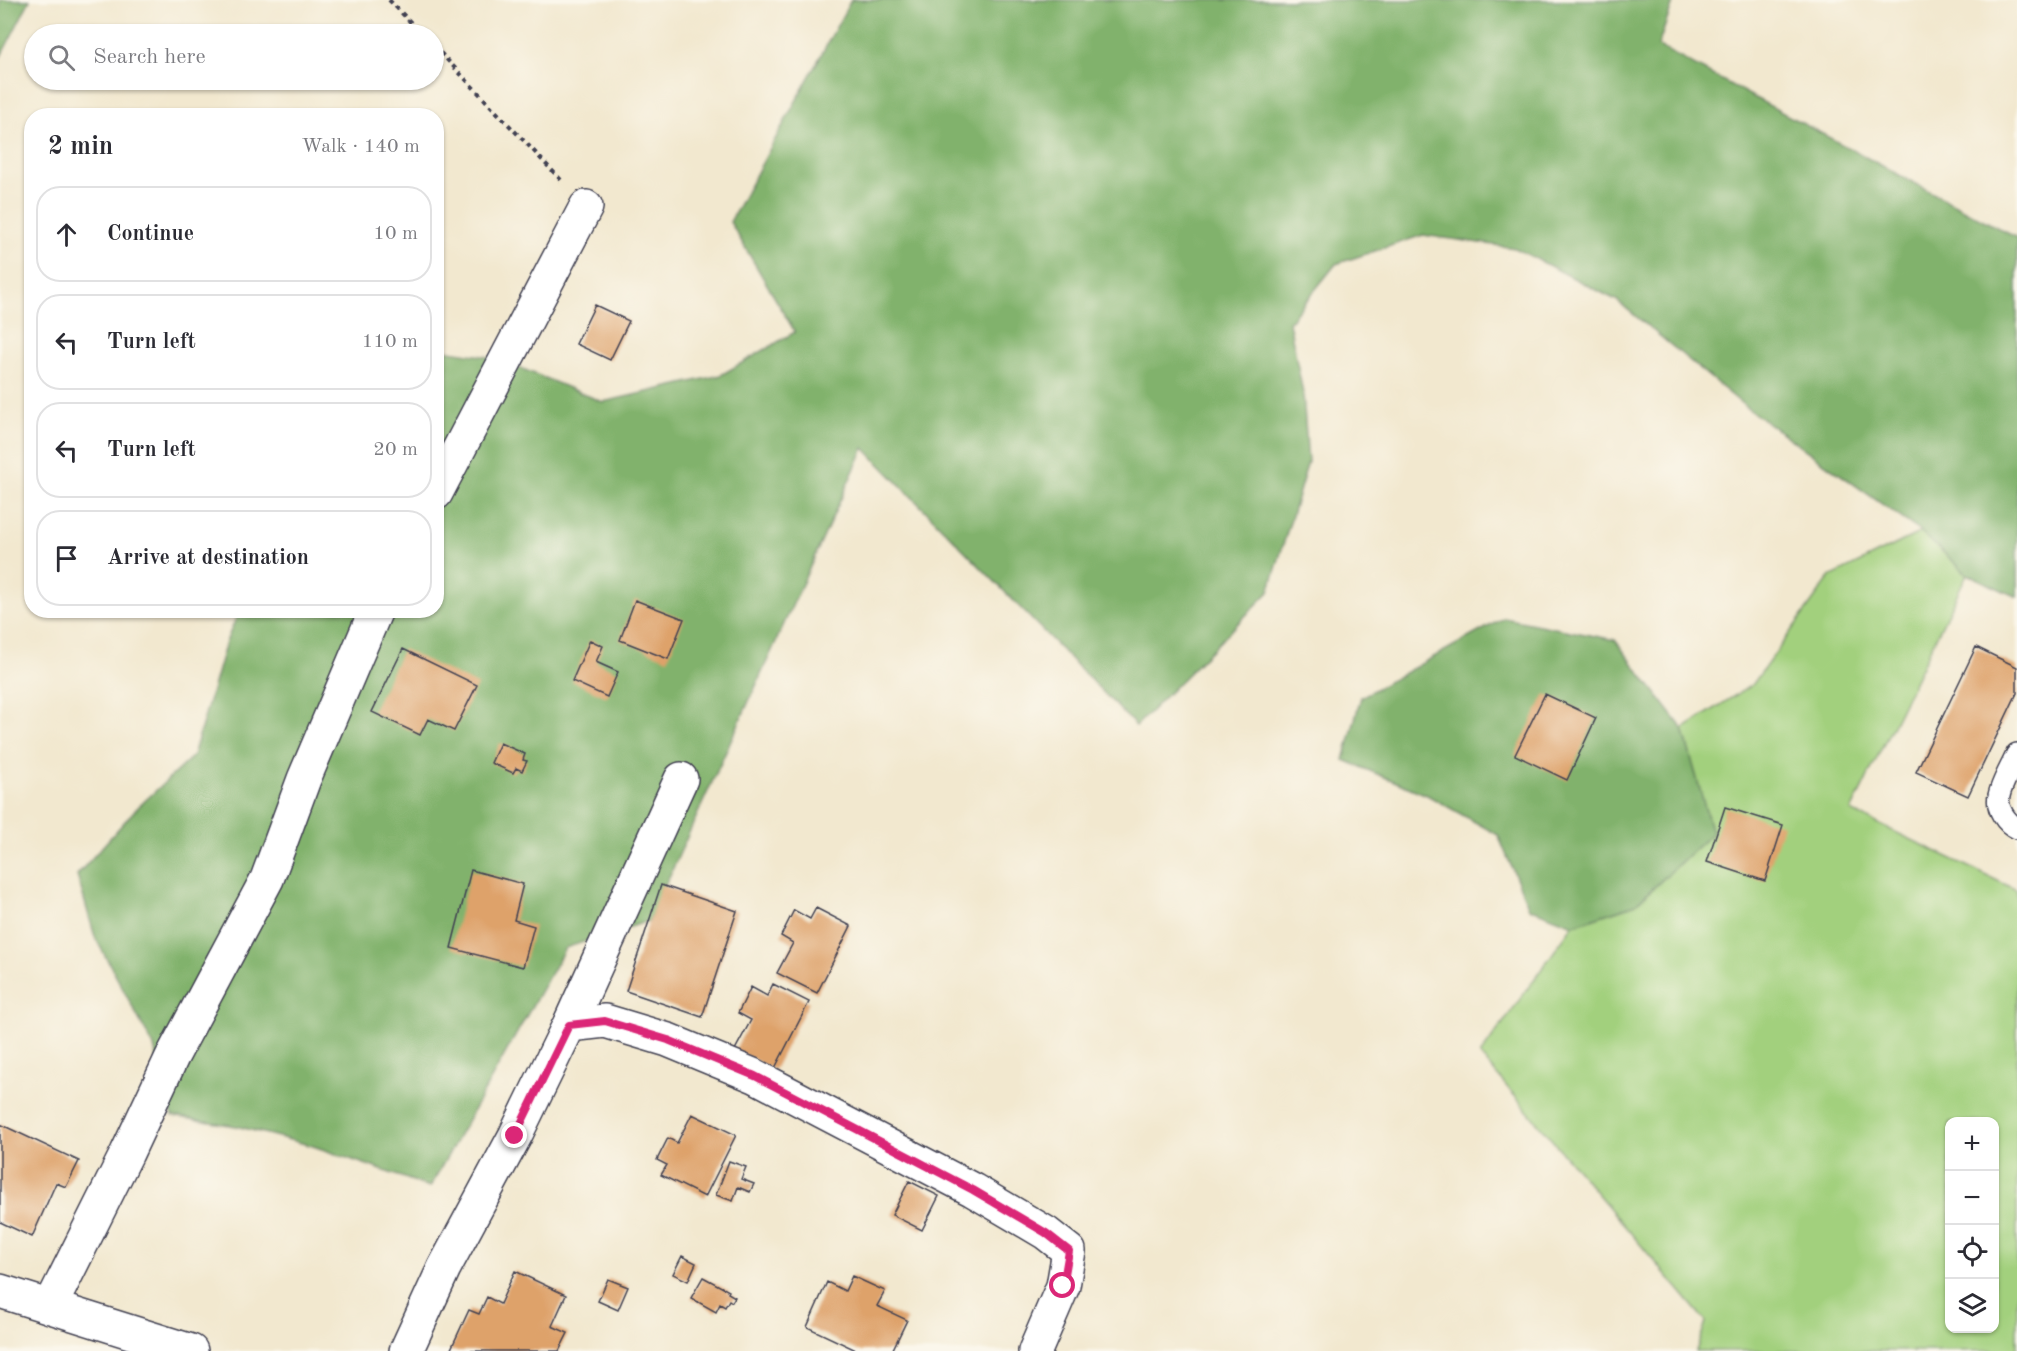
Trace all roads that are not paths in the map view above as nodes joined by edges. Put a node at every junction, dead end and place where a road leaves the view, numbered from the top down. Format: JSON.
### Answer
{"nodes":[{"id":1,"x":586,"y":207,"type":"road end"},
{"id":2,"x":444,"y":478,"type":"edge"},
{"id":3,"x":373,"y":618,"type":"edge"},
{"id":4,"x":2017,"y":754,"type":"edge"},
{"id":5,"x":681,"y":779,"type":"dead end"},
{"id":6,"x":2017,"y":828,"type":"edge"},
{"id":7,"x":569,"y":1025,"type":"junction"},
{"id":8,"x":0,"y":1291,"type":"edge"},
{"id":9,"x":50,"y":1307,"type":"junction"},
{"id":10,"x":191,"y":1351,"type":"edge"},
{"id":11,"x":406,"y":1351,"type":"edge"},
{"id":12,"x":1035,"y":1351,"type":"edge"}],
"edges":[{"from":1,"to":2,"type":"street"},
{"from":3,"to":9,"type":"street"},
{"from":4,"to":6,"type":"lane"},
{"from":5,"to":7,"type":"street"},
{"from":7,"to":11,"type":"street"},
{"from":7,"to":12,"type":"street"},
{"from":8,"to":9,"type":"street"},
{"from":9,"to":10,"type":"street"}]}
